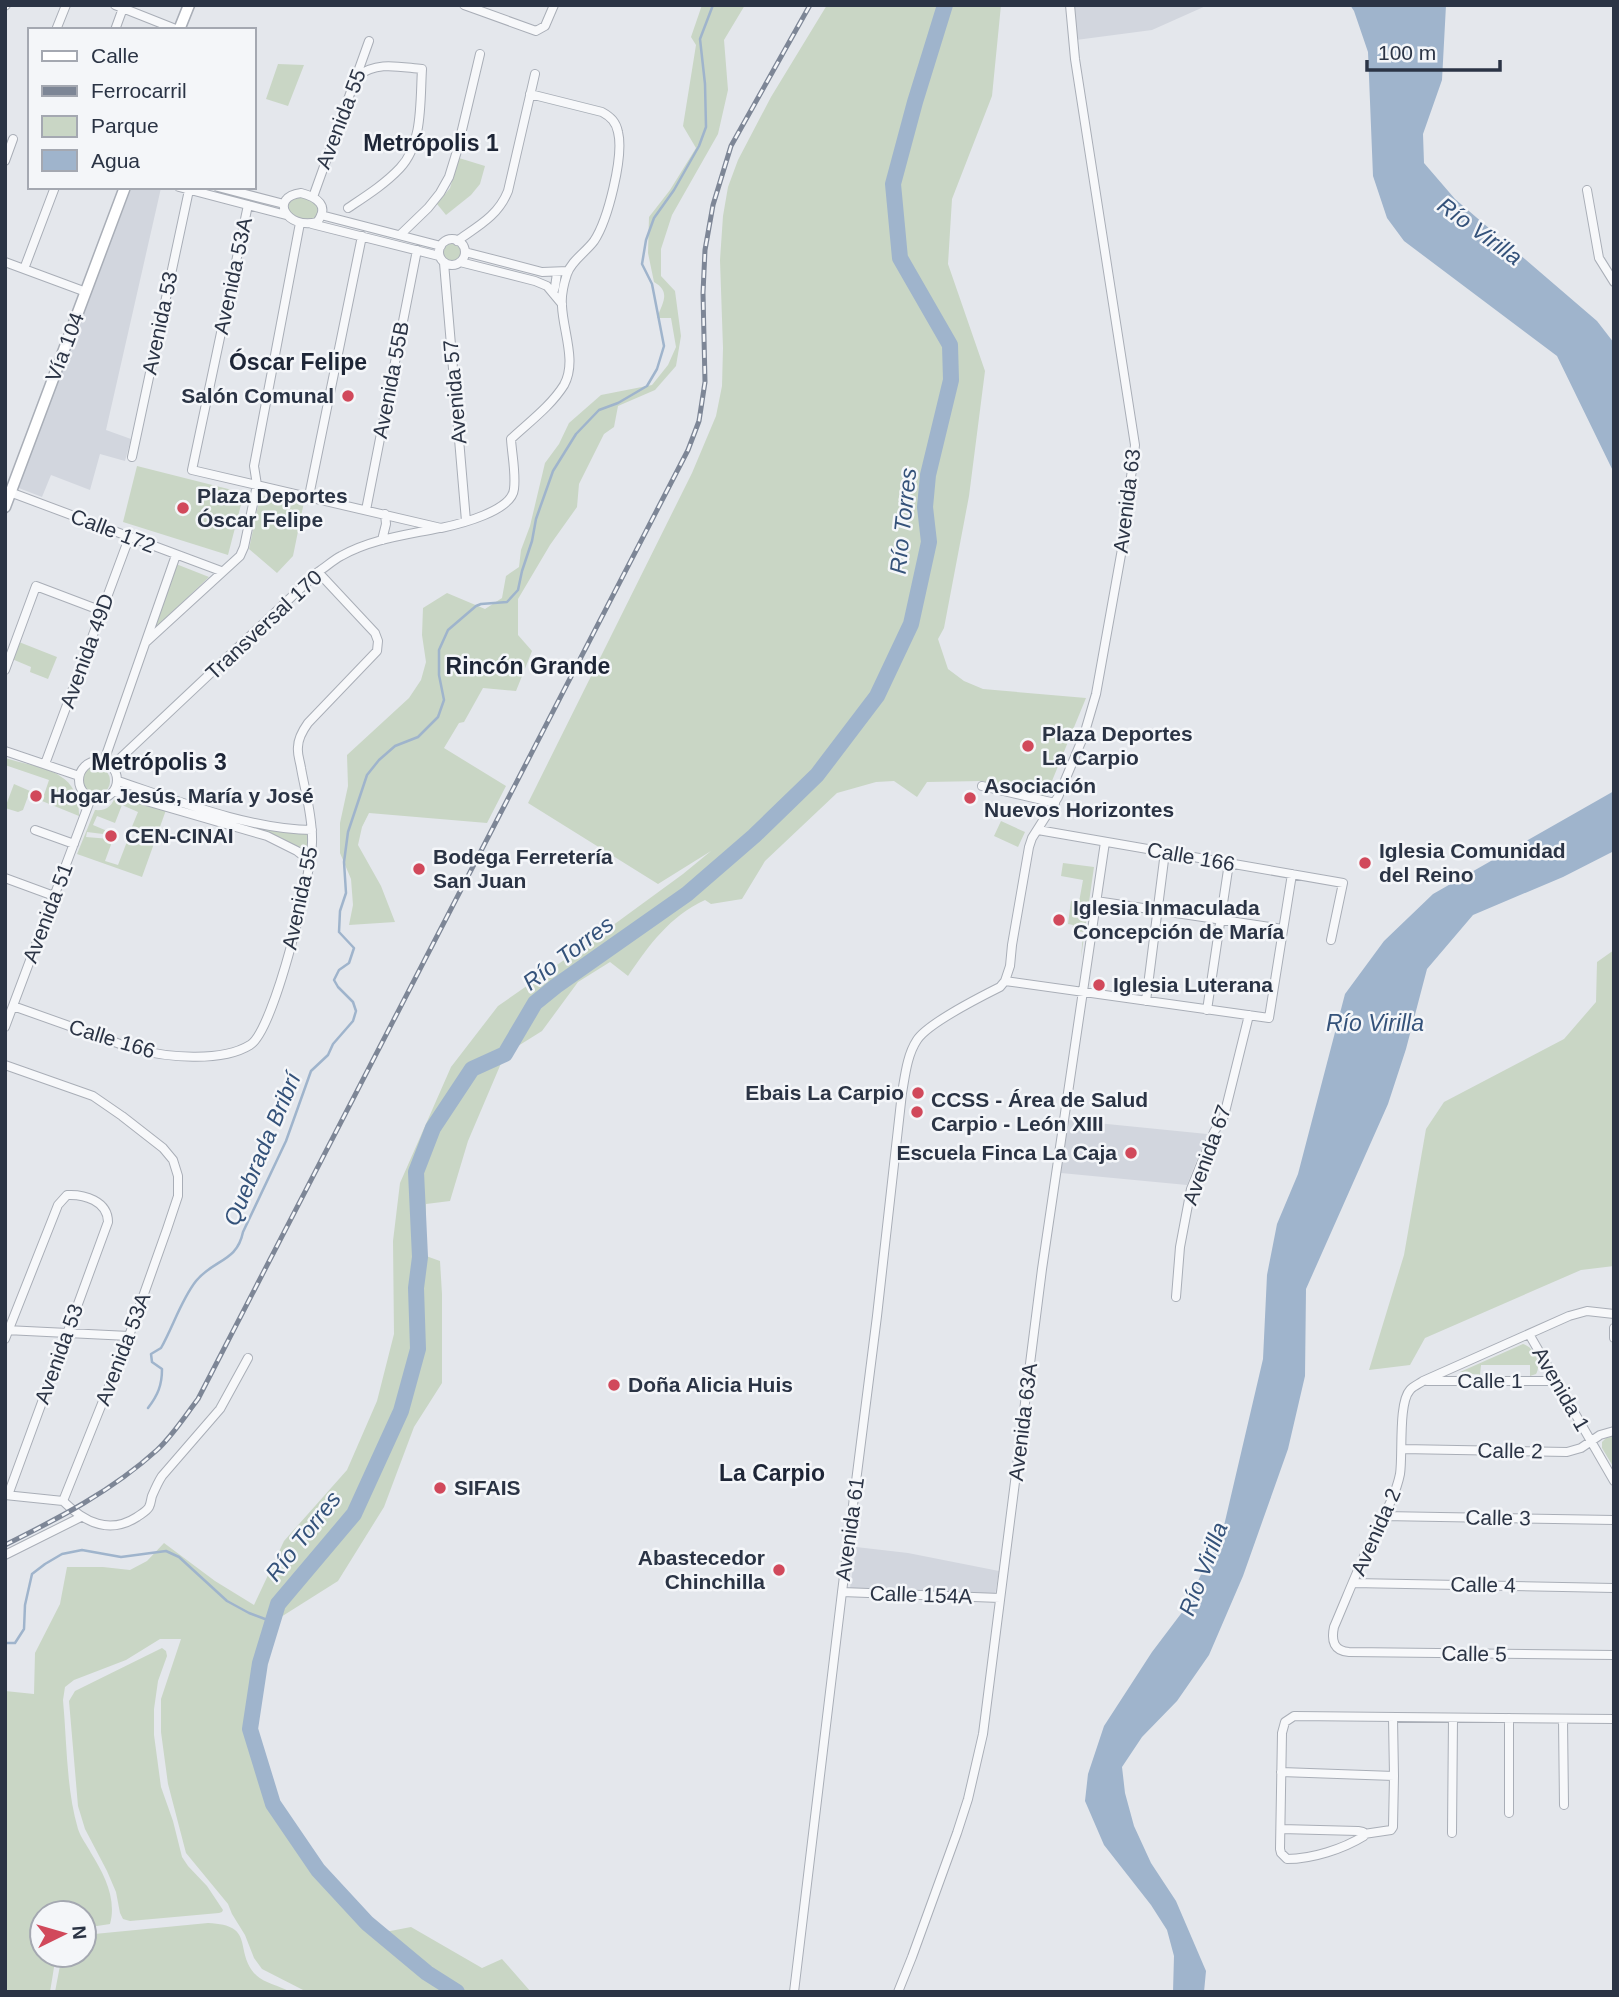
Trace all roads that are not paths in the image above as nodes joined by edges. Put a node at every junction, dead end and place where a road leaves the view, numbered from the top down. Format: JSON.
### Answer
{"nodes":[{"id":1,"x":66,"y":5,"type":"edge"},
{"id":2,"x":191,"y":5,"type":"edge"},
{"id":3,"x":464,"y":5,"type":"edge"},
{"id":4,"x":554,"y":5,"type":"edge"},
{"id":5,"x":1070,"y":5,"type":"edge"},
{"id":6,"x":119,"y":7,"type":"edge"},
{"id":7,"x":57,"y":28,"type":"edge"},
{"id":8,"x":115,"y":28,"type":"edge"},
{"id":9,"x":176,"y":28,"type":"edge"},
{"id":10,"x":182,"y":28,"type":"edge"},
{"id":11,"x":369,"y":41,"type":"dead end"},
{"id":12,"x":480,"y":54,"type":"dead end"},
{"id":13,"x":535,"y":74,"type":"dead end"},
{"id":14,"x":358,"y":76,"type":"junction"},
{"id":15,"x":530,"y":94,"type":"junction"},
{"id":16,"x":13,"y":139,"type":"dead end"},
{"id":17,"x":5,"y":161,"type":"edge"},
{"id":18,"x":54,"y":189,"type":"edge"},
{"id":19,"x":122,"y":189,"type":"edge"},
{"id":20,"x":186,"y":189,"type":"edge"},
{"id":21,"x":226,"y":189,"type":"edge"},
{"id":22,"x":189,"y":190,"type":"junction"},
{"id":23,"x":1587,"y":190,"type":"dead end"},
{"id":24,"x":313,"y":197,"type":"junction"},
{"id":25,"x":284,"y":204,"type":"junction"},
{"id":26,"x":248,"y":205,"type":"junction"},
{"id":27,"x":348,"y":208,"type":"dead end"},
{"id":28,"x":286,"y":215,"type":"junction"},
{"id":29,"x":321,"y":215,"type":"junction"},
{"id":30,"x":300,"y":223,"type":"junction"},
{"id":31,"x":312,"y":224,"type":"junction"},
{"id":32,"x":400,"y":235,"type":"junction"},
{"id":33,"x":362,"y":236,"type":"junction"},
{"id":34,"x":457,"y":240,"type":"junction"},
{"id":35,"x":441,"y":246,"type":"junction"},
{"id":36,"x":417,"y":250,"type":"junction"},
{"id":37,"x":465,"y":252,"type":"junction"},
{"id":38,"x":442,"y":259,"type":"junction"},
{"id":39,"x":5,"y":262,"type":"edge"},
{"id":40,"x":460,"y":262,"type":"junction"},
{"id":41,"x":24,"y":269,"type":"junction"},
{"id":42,"x":568,"y":271,"type":"junction"},
{"id":43,"x":557,"y":273,"type":"junction"},
{"id":44,"x":1614,"y":282,"type":"edge"},
{"id":45,"x":84,"y":291,"type":"junction"},
{"id":46,"x":553,"y":293,"type":"junction"},
{"id":47,"x":562,"y":304,"type":"junction"},
{"id":48,"x":132,"y":457,"type":"dead end"},
{"id":49,"x":257,"y":485,"type":"junction"},
{"id":50,"x":8,"y":492,"type":"edge"},
{"id":51,"x":309,"y":496,"type":"junction"},
{"id":52,"x":5,"y":507,"type":"edge"},
{"id":53,"x":366,"y":510,"type":"junction"},
{"id":54,"x":385,"y":514,"type":"junction"},
{"id":55,"x":466,"y":521,"type":"junction"},
{"id":56,"x":441,"y":528,"type":"junction"},
{"id":57,"x":129,"y":538,"type":"junction"},
{"id":58,"x":382,"y":540,"type":"junction"},
{"id":59,"x":176,"y":555,"type":"junction"},
{"id":60,"x":220,"y":571,"type":"junction"},
{"id":61,"x":318,"y":572,"type":"junction"},
{"id":62,"x":102,"y":611,"type":"junction"},
{"id":63,"x":146,"y":642,"type":"junction"},
{"id":64,"x":5,"y":670,"type":"edge"},
{"id":65,"x":5,"y":751,"type":"edge"},
{"id":66,"x":45,"y":764,"type":"junction"},
{"id":67,"x":108,"y":764,"type":"junction"},
{"id":68,"x":79,"y":776,"type":"junction"},
{"id":69,"x":118,"y":781,"type":"junction"},
{"id":70,"x":982,"y":786,"type":"dead end"},
{"id":71,"x":115,"y":792,"type":"junction"},
{"id":72,"x":91,"y":798,"type":"junction"},
{"id":73,"x":1055,"y":803,"type":"junction"},
{"id":74,"x":35,"y":830,"type":"dead end"},
{"id":75,"x":312,"y":830,"type":"junction"},
{"id":76,"x":1038,"y":830,"type":"junction"},
{"id":77,"x":1105,"y":842,"type":"junction"},
{"id":78,"x":74,"y":844,"type":"junction"},
{"id":79,"x":1165,"y":852,"type":"junction"},
{"id":80,"x":310,"y":861,"type":"junction"},
{"id":81,"x":1229,"y":863,"type":"junction"},
{"id":82,"x":1292,"y":874,"type":"junction"},
{"id":83,"x":5,"y":878,"type":"edge"},
{"id":84,"x":54,"y":896,"type":"junction"},
{"id":85,"x":1096,"y":901,"type":"junction"},
{"id":86,"x":1157,"y":910,"type":"junction"},
{"id":87,"x":1219,"y":920,"type":"junction"},
{"id":88,"x":1283,"y":929,"type":"junction"},
{"id":89,"x":1331,"y":940,"type":"dead end"},
{"id":90,"x":1005,"y":981,"type":"junction"},
{"id":91,"x":1082,"y":992,"type":"junction"},
{"id":92,"x":1146,"y":1001,"type":"junction"},
{"id":93,"x":13,"y":1006,"type":"junction"},
{"id":94,"x":1207,"y":1010,"type":"junction"},
{"id":95,"x":1249,"y":1015,"type":"junction"},
{"id":96,"x":5,"y":1027,"type":"edge"},
{"id":97,"x":253,"y":1043,"type":"joint"},
{"id":98,"x":5,"y":1066,"type":"edge"},
{"id":99,"x":1176,"y":1297,"type":"dead end"},
{"id":100,"x":1614,"y":1314,"type":"edge"},
{"id":101,"x":1614,"y":1328,"type":"edge"},
{"id":102,"x":6,"y":1333,"type":"edge"},
{"id":103,"x":66,"y":1333,"type":"junction"},
{"id":104,"x":1529,"y":1334,"type":"junction"},
{"id":105,"x":129,"y":1336,"type":"junction"},
{"id":106,"x":1614,"y":1338,"type":"edge"},
{"id":107,"x":248,"y":1357,"type":"dead end"},
{"id":108,"x":1423,"y":1381,"type":"junction"},
{"id":109,"x":1557,"y":1381,"type":"junction"},
{"id":110,"x":1614,"y":1431,"type":"edge"},
{"id":111,"x":1591,"y":1441,"type":"junction"},
{"id":112,"x":1402,"y":1450,"type":"junction"},
{"id":113,"x":1614,"y":1481,"type":"edge"},
{"id":114,"x":7,"y":1495,"type":"edge"},
{"id":115,"x":63,"y":1501,"type":"junction"},
{"id":116,"x":1382,"y":1516,"type":"junction"},
{"id":117,"x":81,"y":1517,"type":"junction"},
{"id":118,"x":1614,"y":1520,"type":"edge"},
{"id":119,"x":5,"y":1555,"type":"edge"},
{"id":120,"x":1353,"y":1583,"type":"junction"},
{"id":121,"x":1614,"y":1588,"type":"edge"},
{"id":122,"x":842,"y":1592,"type":"junction"},
{"id":123,"x":1000,"y":1598,"type":"junction"},
{"id":124,"x":1335,"y":1646,"type":"joint"},
{"id":125,"x":1614,"y":1656,"type":"edge"},
{"id":126,"x":1393,"y":1718,"type":"junction"},
{"id":127,"x":1453,"y":1718,"type":"junction"},
{"id":128,"x":1509,"y":1718,"type":"junction"},
{"id":129,"x":1563,"y":1719,"type":"junction"},
{"id":130,"x":1614,"y":1719,"type":"edge"},
{"id":131,"x":1281,"y":1772,"type":"junction"},
{"id":132,"x":1394,"y":1776,"type":"junction"},
{"id":133,"x":1564,"y":1805,"type":"dead end"},
{"id":134,"x":1509,"y":1813,"type":"dead end"},
{"id":135,"x":1281,"y":1829,"type":"junction"},
{"id":136,"x":1452,"y":1833,"type":"dead end"},
{"id":137,"x":1364,"y":1834,"type":"junction"},
{"id":138,"x":794,"y":1992,"type":"edge"},
{"id":139,"x":898,"y":1992,"type":"edge"}],
"edges":[{"from":1,"to":7,"type":"street"},
{"from":2,"to":10,"type":"main road"},
{"from":3,"to":4,"type":"street"},
{"from":5,"to":73,"type":"street","name":"Avenida 63"},
{"from":6,"to":8,"type":"street"},
{"from":6,"to":9,"type":"street"},
{"from":11,"to":14,"type":"street","name":"Avenida 55"},
{"from":12,"to":32,"type":"street"},
{"from":13,"to":15,"type":"street"},
{"from":14,"to":24,"type":"street","name":"Avenida 55"},
{"from":14,"to":27,"type":"street"},
{"from":15,"to":34,"type":"street"},
{"from":15,"to":42,"type":"street"},
{"from":16,"to":17,"type":"street"},
{"from":18,"to":41,"type":"street"},
{"from":19,"to":45,"type":"main road","name":"Vía 104"},
{"from":20,"to":22,"type":"street"},
{"from":21,"to":25,"type":"street"},
{"from":22,"to":26,"type":"street"},
{"from":22,"to":48,"type":"street","name":"Avenida 53"},
{"from":23,"to":44,"type":"street"},
{"from":24,"to":25,"type":"street"},
{"from":24,"to":29,"type":"street"},
{"from":25,"to":28,"type":"street"},
{"from":26,"to":28,"type":"street"},
{"from":26,"to":49,"type":"street","name":"Avenida 53A"},
{"from":28,"to":30,"type":"street"},
{"from":29,"to":31,"type":"street"},
{"from":29,"to":32,"type":"street"},
{"from":30,"to":31,"type":"street"},
{"from":30,"to":49,"type":"street"},
{"from":31,"to":33,"type":"street"},
{"from":32,"to":35,"type":"street"},
{"from":33,"to":36,"type":"street"},
{"from":33,"to":51,"type":"street"},
{"from":34,"to":35,"type":"street"},
{"from":34,"to":37,"type":"street"},
{"from":35,"to":38,"type":"street"},
{"from":36,"to":38,"type":"street"},
{"from":36,"to":53,"type":"street","name":"Avenida 55B"},
{"from":37,"to":40,"type":"street"},
{"from":37,"to":43,"type":"street"},
{"from":38,"to":40,"type":"street"},
{"from":38,"to":55,"type":"street","name":"Avenida 57"},
{"from":39,"to":41,"type":"street"},
{"from":40,"to":46,"type":"street"},
{"from":41,"to":45,"type":"street"},
{"from":42,"to":43,"type":"street"},
{"from":42,"to":47,"type":"street"},
{"from":43,"to":46,"type":"street"},
{"from":45,"to":50,"type":"main road","name":"Vía 104"},
{"from":46,"to":47,"type":"street"},
{"from":47,"to":55,"type":"street","name":"Transversal 170"},
{"from":49,"to":51,"type":"street"},
{"from":49,"to":60,"type":"street"},
{"from":50,"to":52,"type":"main road","name":"Vía 104"},
{"from":50,"to":57,"type":"street","name":"Calle 172"},
{"from":51,"to":53,"type":"street"},
{"from":53,"to":54,"type":"street"},
{"from":54,"to":56,"type":"street"},
{"from":54,"to":58,"type":"street"},
{"from":55,"to":56,"type":"street","name":"Transversal 170"},
{"from":56,"to":58,"type":"street","name":"Transversal 170"},
{"from":57,"to":59,"type":"street","name":"Calle 172"},
{"from":57,"to":62,"type":"street","name":"Avenida 49D"},
{"from":58,"to":61,"type":"street","name":"Transversal 170"},
{"from":59,"to":60,"type":"street","name":"Calle 172"},
{"from":59,"to":63,"type":"street"},
{"from":60,"to":63,"type":"street"},
{"from":61,"to":67,"type":"street","name":"Transversal 170"},
{"from":61,"to":75,"type":"street","name":"Avenida 55"},
{"from":62,"to":64,"type":"street"},
{"from":62,"to":66,"type":"street","name":"Avenida 49D"},
{"from":63,"to":67,"type":"street"},
{"from":65,"to":66,"type":"street"},
{"from":66,"to":68,"type":"street"},
{"from":67,"to":68,"type":"street"},
{"from":67,"to":69,"type":"street"},
{"from":68,"to":72,"type":"street"},
{"from":69,"to":71,"type":"street"},
{"from":69,"to":75,"type":"street"},
{"from":70,"to":73,"type":"street"},
{"from":71,"to":72,"type":"street"},
{"from":71,"to":80,"type":"street"},
{"from":72,"to":78,"type":"street","name":"Avenida 51"},
{"from":73,"to":76,"type":"street","name":"Avenida 63"},
{"from":74,"to":78,"type":"street"},
{"from":75,"to":80,"type":"street","name":"Avenida 55"},
{"from":76,"to":77,"type":"street","name":"Calle 166"},
{"from":76,"to":90,"type":"street","name":"Avenida 63"},
{"from":77,"to":79,"type":"street","name":"Calle 166"},
{"from":77,"to":85,"type":"street","name":"Avenida 63A"},
{"from":78,"to":84,"type":"street","name":"Avenida 51"},
{"from":79,"to":81,"type":"street","name":"Calle 166"},
{"from":79,"to":86,"type":"street"},
{"from":80,"to":97,"type":"street","name":"Avenida 55"},
{"from":81,"to":82,"type":"street","name":"Calle 166"},
{"from":81,"to":87,"type":"street"},
{"from":82,"to":88,"type":"street"},
{"from":82,"to":89,"type":"street","name":"Calle 166"},
{"from":83,"to":84,"type":"street"},
{"from":84,"to":93,"type":"street","name":"Avenida 51"},
{"from":85,"to":86,"type":"street"},
{"from":85,"to":91,"type":"street","name":"Avenida 63A"},
{"from":86,"to":87,"type":"street"},
{"from":86,"to":92,"type":"street"},
{"from":87,"to":88,"type":"street"},
{"from":87,"to":94,"type":"street"},
{"from":88,"to":95,"type":"street"},
{"from":90,"to":91,"type":"street"},
{"from":90,"to":122,"type":"street","name":"Avenida 61"},
{"from":91,"to":92,"type":"street"},
{"from":91,"to":123,"type":"street","name":"Avenida 63A"},
{"from":92,"to":94,"type":"street"},
{"from":93,"to":96,"type":"street","name":"Avenida 51"},
{"from":93,"to":97,"type":"street","name":"Calle 166"},
{"from":94,"to":95,"type":"street"},
{"from":95,"to":99,"type":"street","name":"Avenida 67"},
{"from":98,"to":105,"type":"street","name":"Avenida 53A"},
{"from":100,"to":104,"type":"street"},
{"from":101,"to":106,"type":"street"},
{"from":102,"to":103,"type":"street"},
{"from":102,"to":103,"type":"street","name":"Avenida 53"},
{"from":103,"to":105,"type":"street"},
{"from":103,"to":114,"type":"street","name":"Avenida 53"},
{"from":104,"to":108,"type":"street"},
{"from":104,"to":109,"type":"street","name":"Avenida 1"},
{"from":105,"to":115,"type":"street","name":"Avenida 53A"},
{"from":107,"to":117,"type":"street"},
{"from":108,"to":109,"type":"street","name":"Calle 1"},
{"from":108,"to":112,"type":"street","name":"Avenida 2"},
{"from":109,"to":111,"type":"street","name":"Avenida 1"},
{"from":110,"to":111,"type":"street","name":"Calle 2"},
{"from":111,"to":112,"type":"street","name":"Calle 2"},
{"from":111,"to":113,"type":"street","name":"Avenida 1"},
{"from":112,"to":116,"type":"street","name":"Avenida 2"},
{"from":114,"to":115,"type":"street"},
{"from":115,"to":117,"type":"street"},
{"from":116,"to":118,"type":"street","name":"Calle 3"},
{"from":116,"to":120,"type":"street","name":"Avenida 2"},
{"from":117,"to":119,"type":"street"},
{"from":120,"to":121,"type":"street","name":"Calle 4"},
{"from":120,"to":124,"type":"street","name":"Avenida 2"},
{"from":122,"to":123,"type":"street","name":"Calle 154A"},
{"from":122,"to":138,"type":"street","name":"Avenida 61"},
{"from":123,"to":139,"type":"street","name":"Avenida 63A"},
{"from":124,"to":125,"type":"street","name":"Calle 5"},
{"from":126,"to":127,"type":"street"},
{"from":126,"to":131,"type":"street"},
{"from":126,"to":132,"type":"street"},
{"from":127,"to":128,"type":"street"},
{"from":127,"to":136,"type":"street"},
{"from":128,"to":129,"type":"street"},
{"from":128,"to":134,"type":"street"},
{"from":129,"to":130,"type":"street"},
{"from":129,"to":133,"type":"street"},
{"from":131,"to":132,"type":"street"},
{"from":131,"to":135,"type":"street"},
{"from":132,"to":137,"type":"street"},
{"from":135,"to":137,"type":"street"},
{"from":135,"to":137,"type":"street"}]}
